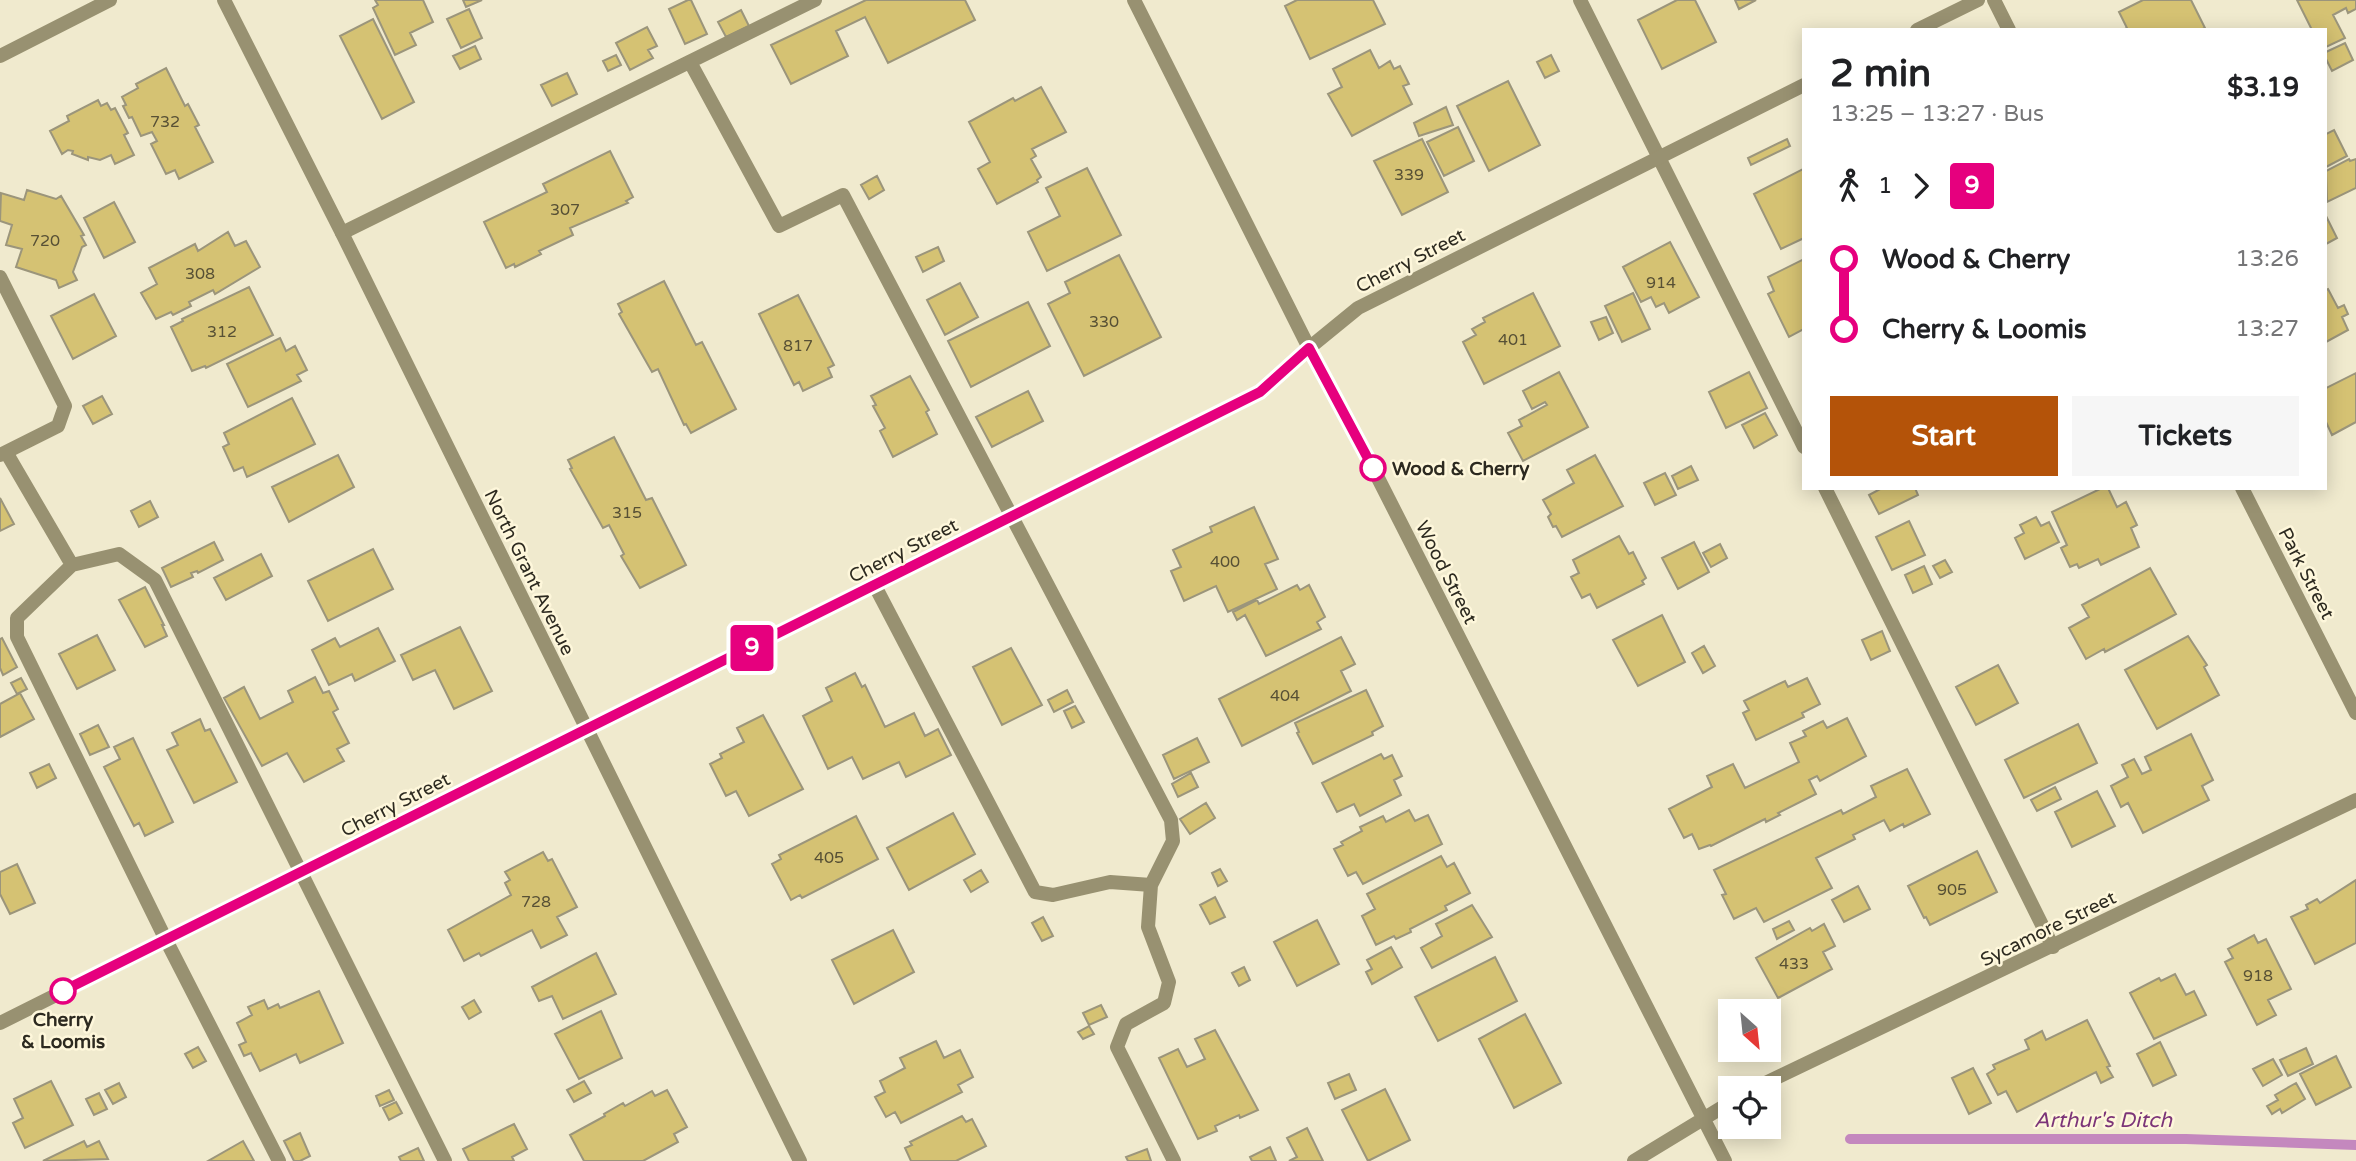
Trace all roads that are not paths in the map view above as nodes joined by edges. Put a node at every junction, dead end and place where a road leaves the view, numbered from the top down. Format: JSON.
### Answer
{"nodes":[{"id":1,"x":110,"y":0,"type":"edge"},
{"id":2,"x":224,"y":0,"type":"edge"},
{"id":3,"x":815,"y":0,"type":"edge"},
{"id":4,"x":1134,"y":0,"type":"edge"},
{"id":5,"x":1580,"y":0,"type":"edge"},
{"id":6,"x":1978,"y":0,"type":"edge"},
{"id":7,"x":1994,"y":0,"type":"edge"},
{"id":8,"x":1921,"y":28,"type":"edge"},
{"id":9,"x":2008,"y":28,"type":"edge"},
{"id":10,"x":0,"y":56,"type":"edge"},
{"id":11,"x":690,"y":62,"type":"junction"},
{"id":12,"x":1802,"y":86,"type":"edge"},
{"id":13,"x":1660,"y":157,"type":"junction"},
{"id":14,"x":342,"y":233,"type":"junction"},
{"id":15,"x":0,"y":277,"type":"edge"},
{"id":16,"x":1309,"y":348,"type":"junction"},
{"id":17,"x":1802,"y":443,"type":"edge"},
{"id":18,"x":3,"y":454,"type":"edge"},
{"id":19,"x":1826,"y":490,"type":"edge"},
{"id":20,"x":2243,"y":490,"type":"edge"},
{"id":21,"x":1010,"y":517,"type":"junction"},
{"id":22,"x":72,"y":565,"type":"junction"},
{"id":23,"x":875,"y":586,"type":"junction"},
{"id":24,"x":2356,"y":713,"type":"edge"},
{"id":25,"x":586,"y":730,"type":"junction"},
{"id":26,"x":2356,"y":800,"type":"edge"},
{"id":27,"x":300,"y":874,"type":"junction"},
{"id":28,"x":1151,"y":885,"type":"junction"},
{"id":29,"x":166,"y":940,"type":"junction"},
{"id":30,"x":2053,"y":947,"type":"junction"},
{"id":31,"x":0,"y":1023,"type":"edge"},
{"id":32,"x":1780,"y":1076,"type":"edge"},
{"id":33,"x":1718,"y":1110,"type":"edge"},
{"id":34,"x":1704,"y":1119,"type":"junction"},
{"id":35,"x":278,"y":1161,"type":"edge"},
{"id":36,"x":445,"y":1161,"type":"edge"},
{"id":37,"x":800,"y":1161,"type":"edge"},
{"id":38,"x":1174,"y":1161,"type":"edge"},
{"id":39,"x":1634,"y":1161,"type":"edge"},
{"id":40,"x":1725,"y":1161,"type":"edge"}],
"edges":[{"from":1,"to":10,"type":"street"},
{"from":2,"to":14,"type":"street","name":"North Grant Avenue"},
{"from":3,"to":11,"type":"street"},
{"from":4,"to":16,"type":"street","name":"Wood Street"},
{"from":5,"to":13,"type":"street"},
{"from":6,"to":8,"type":"street"},
{"from":7,"to":9,"type":"street"},
{"from":11,"to":14,"type":"street"},
{"from":11,"to":21,"type":"street"},
{"from":12,"to":13,"type":"street","name":"Cherry Street"},
{"from":13,"to":16,"type":"street","name":"Cherry Street"},
{"from":13,"to":17,"type":"street"},
{"from":14,"to":25,"type":"street","name":"North Grant Avenue"},
{"from":15,"to":18,"type":"street"},
{"from":16,"to":21,"type":"street","name":"Cherry Street"},
{"from":16,"to":34,"type":"street","name":"Wood Street"},
{"from":18,"to":22,"type":"street"},
{"from":19,"to":30,"type":"street"},
{"from":20,"to":24,"type":"street","name":"Park Street"},
{"from":21,"to":23,"type":"street","name":"Cherry Street"},
{"from":21,"to":28,"type":"street"},
{"from":22,"to":27,"type":"street"},
{"from":22,"to":29,"type":"street"},
{"from":23,"to":25,"type":"street","name":"Cherry Street"},
{"from":23,"to":28,"type":"street"},
{"from":25,"to":27,"type":"street","name":"Cherry Street"},
{"from":25,"to":37,"type":"street","name":"North Grant Avenue"},
{"from":26,"to":30,"type":"street","name":"Sycamore Street"},
{"from":27,"to":29,"type":"street","name":"Cherry Street"},
{"from":27,"to":36,"type":"street"},
{"from":28,"to":38,"type":"street"},
{"from":29,"to":31,"type":"street","name":"Cherry Street"},
{"from":29,"to":35,"type":"street"},
{"from":30,"to":32,"type":"street","name":"Sycamore Street"},
{"from":33,"to":34,"type":"street"},
{"from":34,"to":39,"type":"street"},
{"from":34,"to":40,"type":"street","name":"Wood Street"}]}
